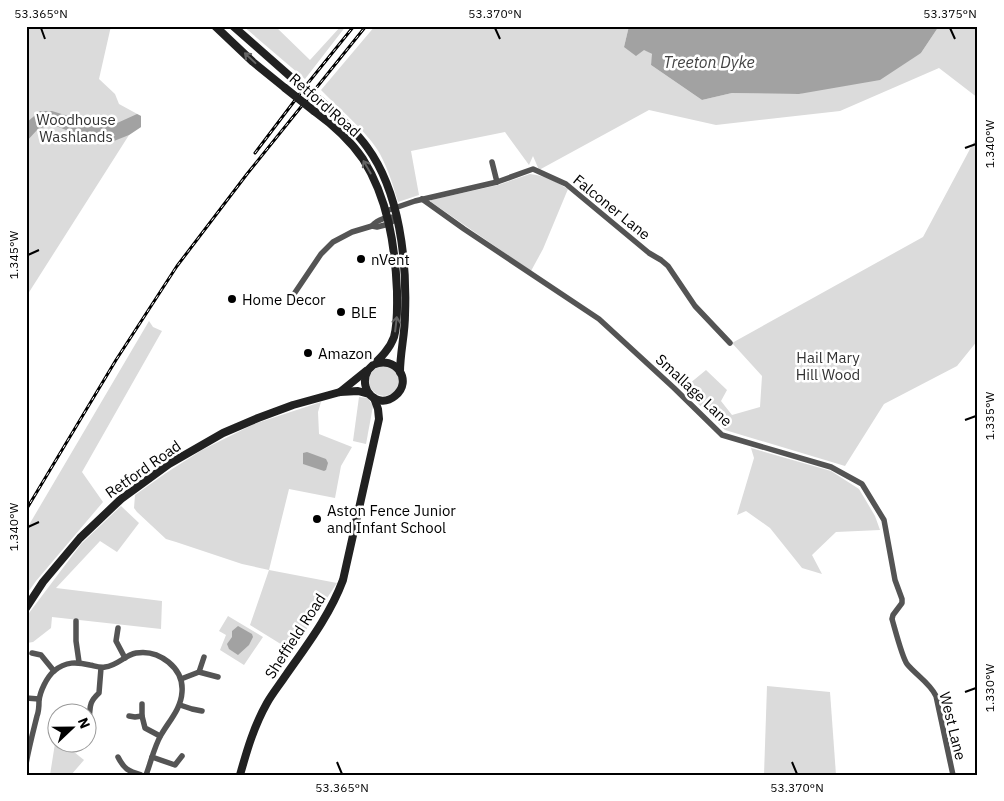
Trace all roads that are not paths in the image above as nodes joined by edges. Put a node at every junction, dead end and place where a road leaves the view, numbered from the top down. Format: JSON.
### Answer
{"nodes":[{"id":1,"x":216,"y":26,"type":"edge"},
{"id":2,"x":233,"y":26,"type":"edge"},
{"id":3,"x":492,"y":162,"type":"dead end"},
{"id":4,"x":497,"y":182,"type":"junction"},
{"id":5,"x":422,"y":199,"type":"junction"},
{"id":6,"x":394,"y":209,"type":"junction"},
{"id":7,"x":387,"y":217,"type":"junction"},
{"id":8,"x":396,"y":218,"type":"junction"},
{"id":9,"x":294,"y":294,"type":"dead end"},
{"id":10,"x":730,"y":343,"type":"dead end"},
{"id":11,"x":370,"y":368,"type":"junction"},
{"id":12,"x":400,"y":372,"type":"junction"},
{"id":13,"x":340,"y":392,"type":"junction"},
{"id":14,"x":371,"y":396,"type":"junction"},
{"id":15,"x":391,"y":399,"type":"junction"},
{"id":16,"x":378,"y":419,"type":"junction"},
{"id":17,"x":900,"y":607,"type":"joint"},
{"id":18,"x":26,"y":608,"type":"edge"},
{"id":19,"x":76,"y":621,"type":"dead end"},
{"id":20,"x":118,"y":628,"type":"dead end"},
{"id":21,"x":67,"y":641,"type":"dead end"},
{"id":22,"x":76,"y":641,"type":"junction"},
{"id":23,"x":32,"y":653,"type":"dead end"},
{"id":24,"x":204,"y":657,"type":"dead end"},
{"id":25,"x":125,"y":658,"type":"junction"},
{"id":26,"x":79,"y":662,"type":"junction"},
{"id":27,"x":102,"y":668,"type":"junction"},
{"id":28,"x":54,"y":671,"type":"junction"},
{"id":29,"x":199,"y":672,"type":"junction"},
{"id":30,"x":218,"y":677,"type":"dead end"},
{"id":31,"x":181,"y":679,"type":"junction"},
{"id":32,"x":26,"y":698,"type":"edge"},
{"id":33,"x":39,"y":699,"type":"junction"},
{"id":34,"x":90,"y":704,"type":"edge"},
{"id":35,"x":142,"y":704,"type":"dead end"},
{"id":36,"x":180,"y":705,"type":"junction"},
{"id":37,"x":202,"y":711,"type":"dead end"},
{"id":38,"x":129,"y":716,"type":"dead end"},
{"id":39,"x":142,"y":716,"type":"junction"},
{"id":40,"x":160,"y":736,"type":"junction"},
{"id":41,"x":27,"y":746,"type":"edge"},
{"id":42,"x":182,"y":756,"type":"dead end"},
{"id":43,"x":118,"y":757,"type":"dead end"},
{"id":44,"x":152,"y":757,"type":"junction"},
{"id":45,"x":26,"y":764,"type":"edge"},
{"id":46,"x":175,"y":765,"type":"junction"},
{"id":47,"x":123,"y":766,"type":"junction"},
{"id":48,"x":116,"y":769,"type":"dead end"},
{"id":49,"x":177,"y":772,"type":"dead end"},
{"id":50,"x":141,"y":775,"type":"edge"},
{"id":51,"x":146,"y":775,"type":"edge"},
{"id":52,"x":240,"y":775,"type":"edge"},
{"id":53,"x":953,"y":775,"type":"edge"}],
"edges":[{"from":7,"to":1,"type":"main road","name":"Retford Road","one_way":true,"bridge":true},
{"from":2,"to":6,"type":"main road","name":"Retford Road","bridge":true},
{"from":3,"to":4,"type":"street"},
{"from":4,"to":5,"type":"street","name":"Falconer Lane"},
{"from":4,"to":10,"type":"street","name":"Falconer Lane"},
{"from":5,"to":6,"type":"street","name":"Falconer Lane"},
{"from":5,"to":17,"type":"street","name":"Smallage Lane"},
{"from":6,"to":7,"type":"street","name":"Falconer Lane"},
{"from":6,"to":8,"type":"main road","name":"Retford Road"},
{"from":7,"to":8,"type":"street"},
{"from":7,"to":9,"type":"street","name":"Falconer Lane"},
{"from":11,"to":7,"type":"main road","name":"Retford Road","one_way":true},
{"from":8,"to":12,"type":"main road","name":"Retford Road"},
{"from":11,"to":12,"type":"main road"},
{"from":11,"to":13,"type":"main road","name":"Retford Road"},
{"from":11,"to":14,"type":"main road"},
{"from":12,"to":15,"type":"main road"},
{"from":13,"to":14,"type":"main road","name":"Retford Road"},
{"from":13,"to":18,"type":"main road","name":"Retford Road"},
{"from":14,"to":15,"type":"main road"},
{"from":14,"to":16,"type":"main road","name":"Sheffield Road"},
{"from":15,"to":16,"type":"main road","name":"Sheffield Road"},
{"from":16,"to":52,"type":"main road","name":"Sheffield Road"},
{"from":17,"to":53,"type":"street","name":"West Lane"},
{"from":19,"to":22,"type":"street"},
{"from":20,"to":25,"type":"street"},
{"from":21,"to":22,"type":"street"},
{"from":22,"to":26,"type":"street"},
{"from":23,"to":28,"type":"street"},
{"from":24,"to":29,"type":"street"},
{"from":25,"to":27,"type":"street"},
{"from":25,"to":31,"type":"street"},
{"from":26,"to":27,"type":"street"},
{"from":26,"to":28,"type":"street"},
{"from":27,"to":34,"type":"street"},
{"from":28,"to":33,"type":"street"},
{"from":29,"to":30,"type":"street"},
{"from":29,"to":31,"type":"street"},
{"from":31,"to":36,"type":"street"},
{"from":32,"to":33,"type":"street"},
{"from":33,"to":41,"type":"street"},
{"from":35,"to":39,"type":"street"},
{"from":36,"to":37,"type":"street"},
{"from":36,"to":40,"type":"street"},
{"from":38,"to":39,"type":"street"},
{"from":39,"to":40,"type":"street"},
{"from":40,"to":44,"type":"street"},
{"from":41,"to":45,"type":"street"},
{"from":42,"to":46,"type":"street"},
{"from":43,"to":47,"type":"street"},
{"from":44,"to":46,"type":"street"},
{"from":44,"to":51,"type":"street"},
{"from":46,"to":49,"type":"street"},
{"from":47,"to":48,"type":"street"},
{"from":47,"to":50,"type":"street"}]}
